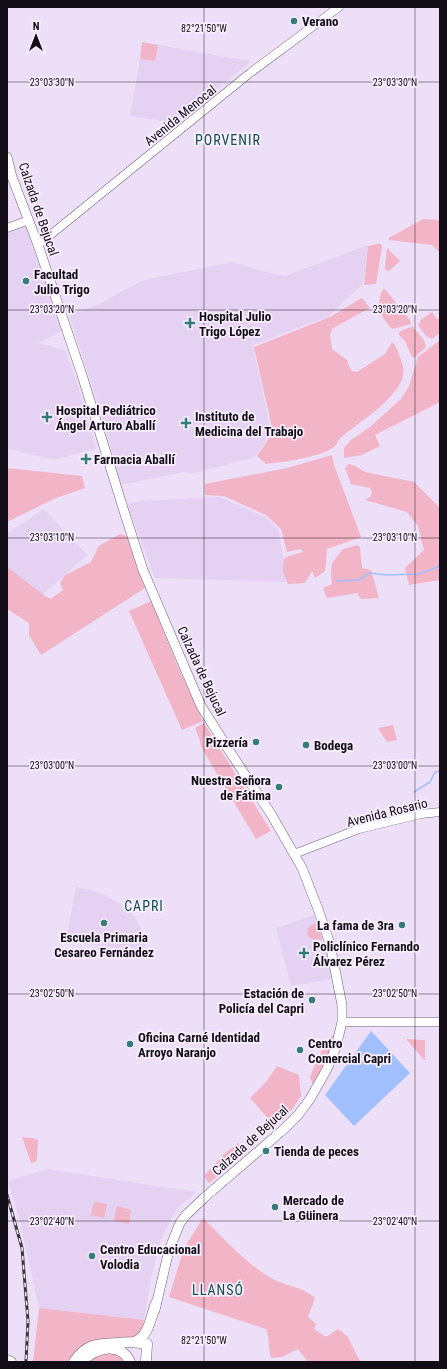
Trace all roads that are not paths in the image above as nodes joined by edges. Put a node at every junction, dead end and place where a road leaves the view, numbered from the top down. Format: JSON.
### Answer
{"nodes":[{"id":1,"x":339,"y":7,"type":"edge"},
{"id":2,"x":7,"y":157,"type":"edge"},
{"id":3,"x":29,"y":220,"type":"junction"},
{"id":4,"x":7,"y":228,"type":"edge"},
{"id":5,"x":38,"y":245,"type":"junction"},
{"id":6,"x":440,"y":812,"type":"edge"},
{"id":7,"x":294,"y":854,"type":"junction"},
{"id":8,"x":342,"y":1022,"type":"junction"},
{"id":9,"x":440,"y":1022,"type":"edge"},
{"id":10,"x":156,"y":1303,"type":"junction"},
{"id":11,"x":134,"y":1342,"type":"junction"},
{"id":12,"x":147,"y":1344,"type":"junction"},
{"id":13,"x":7,"y":1360,"type":"edge"},
{"id":14,"x":11,"y":1362,"type":"edge"},
{"id":15,"x":74,"y":1362,"type":"edge"},
{"id":16,"x":82,"y":1362,"type":"edge"},
{"id":17,"x":130,"y":1362,"type":"edge"},
{"id":18,"x":142,"y":1362,"type":"edge"},
{"id":19,"x":146,"y":1362,"type":"edge"}],
"edges":[{"from":1,"to":5,"type":"street","name":"Avenida Menocal"},
{"from":2,"to":3,"type":"main road","name":"Calzada de Bejucal"},
{"from":3,"to":4,"type":"street"},
{"from":3,"to":5,"type":"main road","name":"Calzada de Bejucal"},
{"from":5,"to":7,"type":"main road","name":"Calzada de Bejucal"},
{"from":6,"to":7,"type":"street","name":"Avenida Rosario"},
{"from":7,"to":8,"type":"main road","name":"Calzada de Bejucal"},
{"from":8,"to":9,"type":"street"},
{"from":8,"to":10,"type":"main road","name":"Calzada de Bejucal"},
{"from":10,"to":11,"type":"highway"},
{"from":10,"to":12,"type":"main road","name":"Calzada de Bejucal"},
{"from":11,"to":12,"type":"highway"},
{"from":11,"to":15,"type":"highway"},
{"from":12,"to":18,"type":"main road","name":"Calzada de Bejucal"},
{"from":12,"to":19,"type":"highway"},
{"from":13,"to":14,"type":"highway"},
{"from":16,"to":17,"type":"highway"}]}
